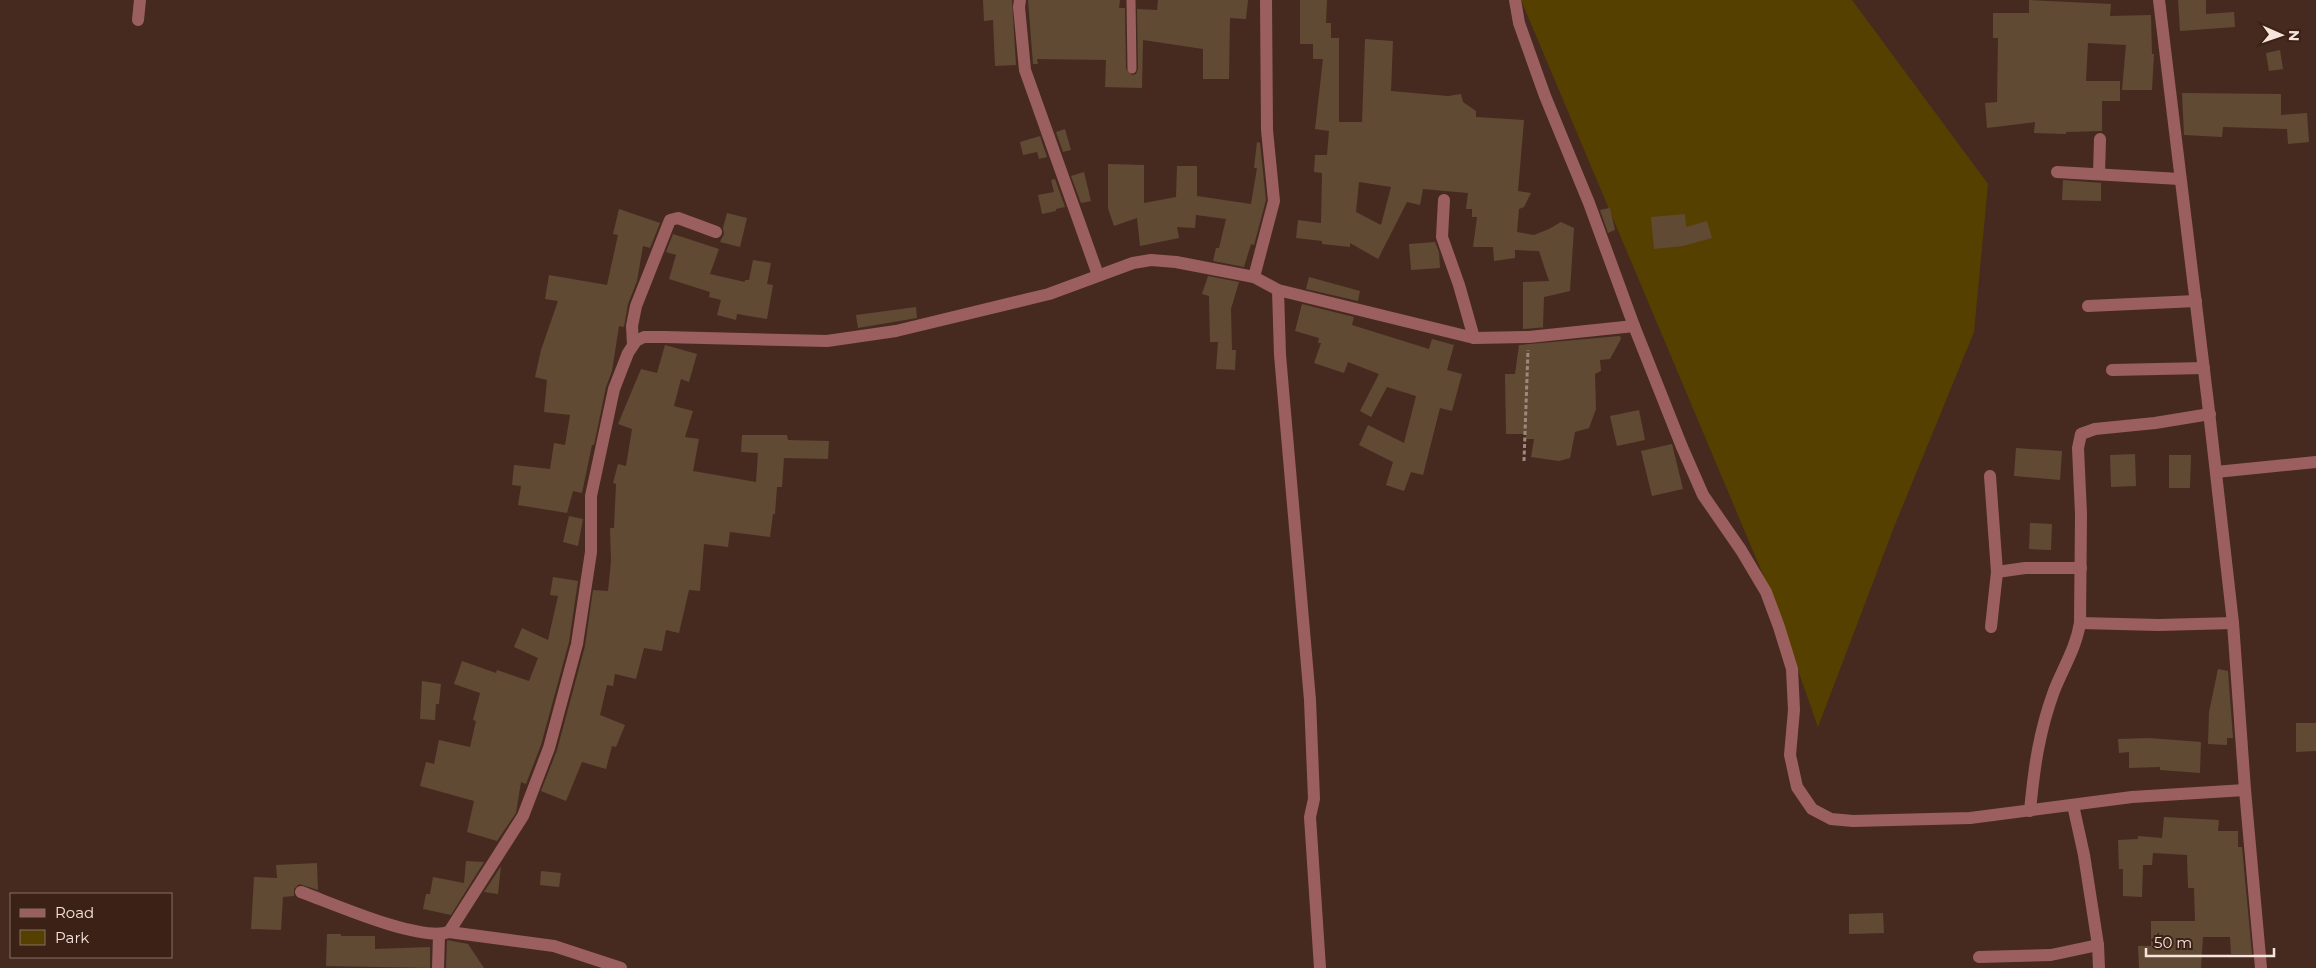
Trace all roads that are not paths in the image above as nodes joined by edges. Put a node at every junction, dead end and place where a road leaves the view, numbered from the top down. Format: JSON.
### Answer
{"nodes":[{"id":1,"x":140,"y":0,"type":"edge"},
{"id":2,"x":1020,"y":0,"type":"edge"},
{"id":3,"x":1131,"y":0,"type":"edge"},
{"id":4,"x":1266,"y":0,"type":"edge"},
{"id":5,"x":1516,"y":0,"type":"edge"},
{"id":6,"x":2159,"y":0,"type":"edge"},
{"id":7,"x":138,"y":20,"type":"dead end"},
{"id":8,"x":1132,"y":69,"type":"dead end"},
{"id":9,"x":2100,"y":139,"type":"dead end"},
{"id":10,"x":2057,"y":172,"type":"dead end"},
{"id":11,"x":2099,"y":174,"type":"junction"},
{"id":12,"x":2180,"y":179,"type":"junction"},
{"id":13,"x":1444,"y":200,"type":"dead end"},
{"id":14,"x":716,"y":232,"type":"dead end"},
{"id":15,"x":1098,"y":276,"type":"junction"},
{"id":16,"x":1254,"y":277,"type":"junction"},
{"id":17,"x":1278,"y":290,"type":"junction"},
{"id":18,"x":2196,"y":301,"type":"junction"},
{"id":19,"x":2088,"y":306,"type":"dead end"},
{"id":20,"x":1634,"y":326,"type":"junction"},
{"id":21,"x":1474,"y":338,"type":"junction"},
{"id":22,"x":634,"y":344,"type":"junction"},
{"id":23,"x":2204,"y":368,"type":"junction"},
{"id":24,"x":2112,"y":370,"type":"dead end"},
{"id":25,"x":2210,"y":414,"type":"junction"},
{"id":26,"x":2316,"y":462,"type":"edge"},
{"id":27,"x":2216,"y":472,"type":"junction"},
{"id":28,"x":1990,"y":476,"type":"dead end"},
{"id":29,"x":2081,"y":568,"type":"junction"},
{"id":30,"x":1997,"y":572,"type":"junction"},
{"id":31,"x":2080,"y":623,"type":"junction"},
{"id":32,"x":2233,"y":623,"type":"junction"},
{"id":33,"x":1991,"y":627,"type":"dead end"},
{"id":34,"x":2245,"y":790,"type":"junction"},
{"id":35,"x":2073,"y":805,"type":"junction"},
{"id":36,"x":2030,"y":811,"type":"junction"},
{"id":37,"x":302,"y":892,"type":"dead end"},
{"id":38,"x":444,"y":934,"type":"junction"},
{"id":39,"x":2098,"y":945,"type":"junction"},
{"id":40,"x":1978,"y":957,"type":"dead end"},
{"id":41,"x":438,"y":968,"type":"edge"},
{"id":42,"x":622,"y":968,"type":"edge"},
{"id":43,"x":1320,"y":968,"type":"edge"},
{"id":44,"x":2099,"y":968,"type":"edge"},
{"id":45,"x":2261,"y":968,"type":"edge"}],
"edges":[{"from":1,"to":7,"type":"street"},
{"from":2,"to":15,"type":"street"},
{"from":3,"to":8,"type":"lane"},
{"from":4,"to":16,"type":"street"},
{"from":5,"to":20,"type":"street"},
{"from":6,"to":12,"type":"street"},
{"from":9,"to":11,"type":"street"},
{"from":10,"to":11,"type":"street"},
{"from":11,"to":12,"type":"street"},
{"from":12,"to":18,"type":"street"},
{"from":13,"to":21,"type":"street"},
{"from":14,"to":22,"type":"street"},
{"from":15,"to":16,"type":"street"},
{"from":15,"to":22,"type":"street"},
{"from":16,"to":17,"type":"street"},
{"from":17,"to":21,"type":"street"},
{"from":17,"to":43,"type":"street"},
{"from":18,"to":19,"type":"street"},
{"from":18,"to":23,"type":"street"},
{"from":20,"to":21,"type":"street"},
{"from":20,"to":36,"type":"street"},
{"from":22,"to":38,"type":"street"},
{"from":23,"to":24,"type":"street"},
{"from":23,"to":25,"type":"street"},
{"from":25,"to":27,"type":"street"},
{"from":25,"to":29,"type":"street"},
{"from":26,"to":27,"type":"street"},
{"from":27,"to":32,"type":"street"},
{"from":28,"to":30,"type":"street"},
{"from":29,"to":30,"type":"street"},
{"from":29,"to":31,"type":"street"},
{"from":30,"to":33,"type":"street"},
{"from":31,"to":32,"type":"street"},
{"from":31,"to":36,"type":"street"},
{"from":32,"to":34,"type":"street"},
{"from":34,"to":35,"type":"street"},
{"from":34,"to":45,"type":"street"},
{"from":35,"to":36,"type":"street"},
{"from":35,"to":39,"type":"street"},
{"from":37,"to":38,"type":"street"},
{"from":38,"to":41,"type":"street"},
{"from":38,"to":42,"type":"street"},
{"from":39,"to":40,"type":"street"},
{"from":39,"to":44,"type":"street"}]}
